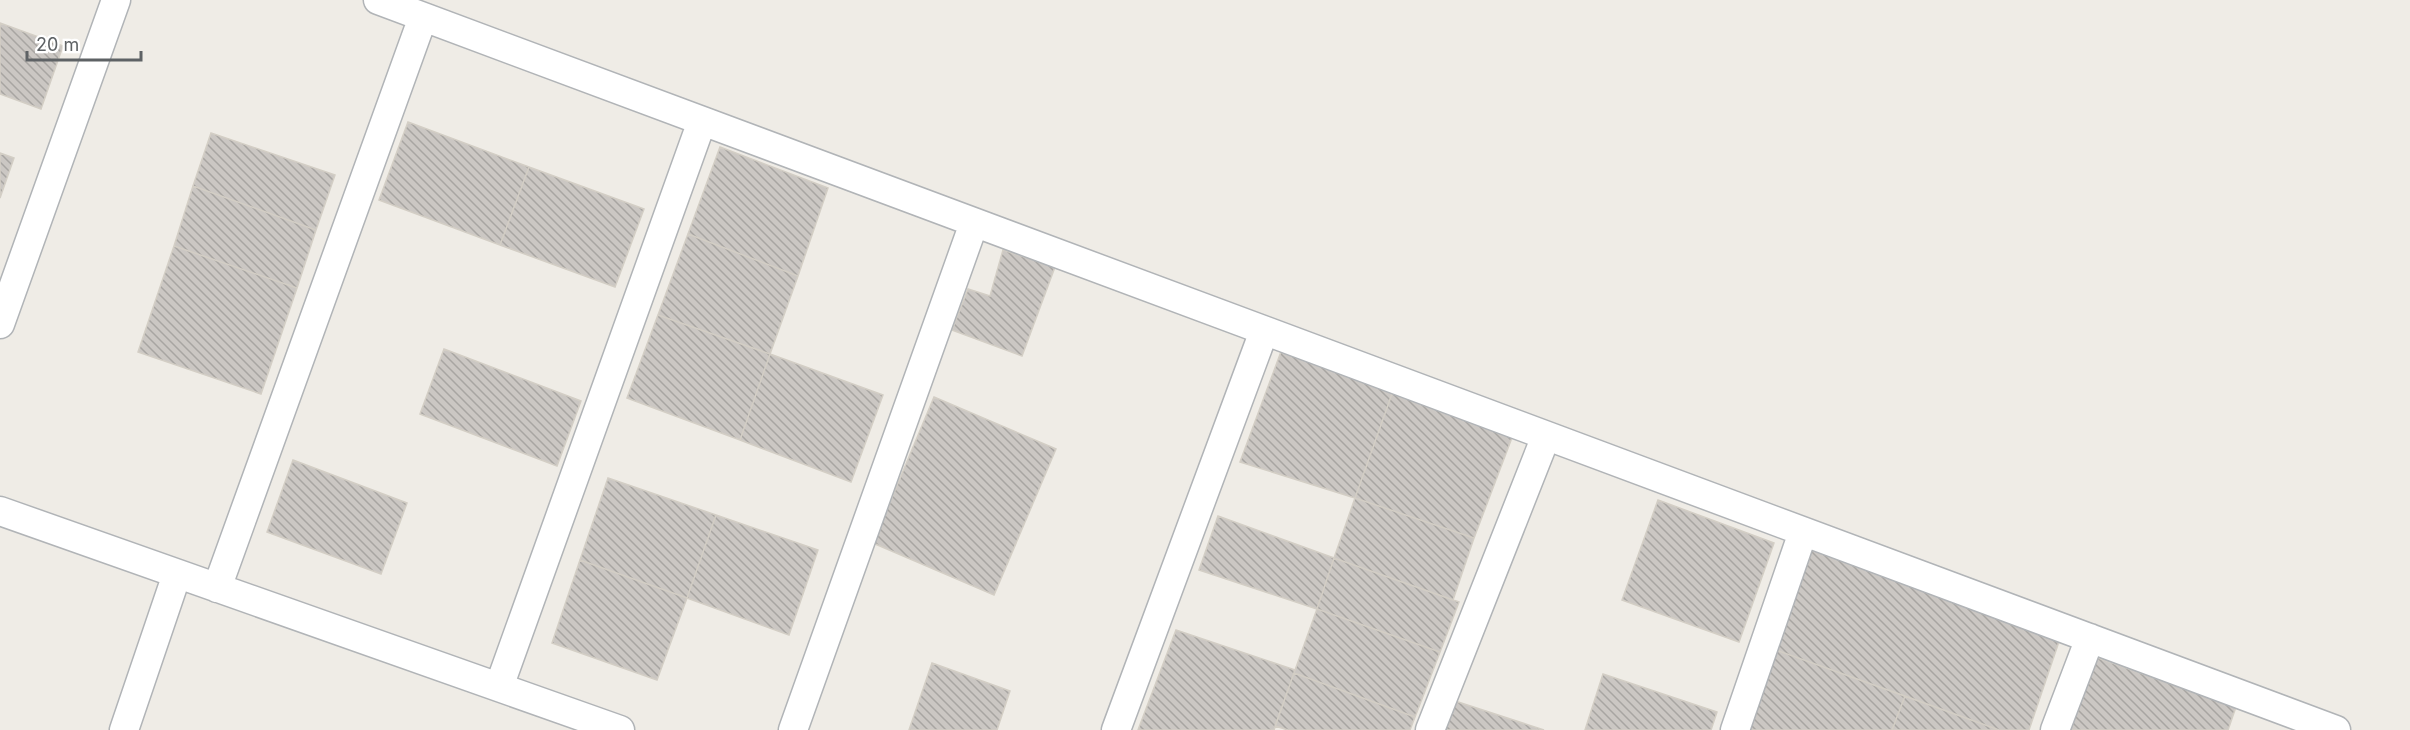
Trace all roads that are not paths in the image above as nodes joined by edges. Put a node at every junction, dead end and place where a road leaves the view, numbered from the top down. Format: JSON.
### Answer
{"nodes":[{"id":1,"x":116,"y":0,"type":"edge"},
{"id":2,"x":378,"y":0,"type":"edge"},
{"id":3,"x":423,"y":17,"type":"junction"},
{"id":4,"x":702,"y":121,"type":"junction"},
{"id":5,"x":974,"y":223,"type":"junction"},
{"id":6,"x":0,"y":324,"type":"edge"},
{"id":7,"x":1264,"y":331,"type":"junction"},
{"id":8,"x":1546,"y":436,"type":"junction"},
{"id":9,"x":5,"y":521,"type":"edge"},
{"id":10,"x":1803,"y":532,"type":"junction"},
{"id":11,"x":177,"y":574,"type":"junction"},
{"id":12,"x":217,"y":588,"type":"junction"},
{"id":13,"x":2090,"y":638,"type":"junction"},
{"id":14,"x":499,"y":687,"type":"junction"},
{"id":15,"x":124,"y":730,"type":"edge"},
{"id":16,"x":620,"y":730,"type":"edge"},
{"id":17,"x":793,"y":730,"type":"edge"},
{"id":18,"x":1116,"y":730,"type":"edge"},
{"id":19,"x":1430,"y":730,"type":"edge"},
{"id":20,"x":1736,"y":730,"type":"edge"},
{"id":21,"x":2055,"y":730,"type":"edge"},
{"id":22,"x":2336,"y":730,"type":"edge"}],
"edges":[{"from":1,"to":6,"type":"street"},
{"from":2,"to":3,"type":"street"},
{"from":3,"to":4,"type":"street"},
{"from":3,"to":12,"type":"street"},
{"from":4,"to":5,"type":"street"},
{"from":4,"to":14,"type":"street"},
{"from":5,"to":7,"type":"street"},
{"from":5,"to":17,"type":"street"},
{"from":7,"to":8,"type":"street"},
{"from":7,"to":18,"type":"street"},
{"from":8,"to":10,"type":"street"},
{"from":8,"to":19,"type":"street"},
{"from":9,"to":11,"type":"street"},
{"from":10,"to":13,"type":"street"},
{"from":10,"to":20,"type":"street"},
{"from":11,"to":12,"type":"street"},
{"from":11,"to":15,"type":"street"},
{"from":12,"to":14,"type":"street"},
{"from":13,"to":21,"type":"street"},
{"from":13,"to":22,"type":"street"},
{"from":14,"to":16,"type":"street"}]}
